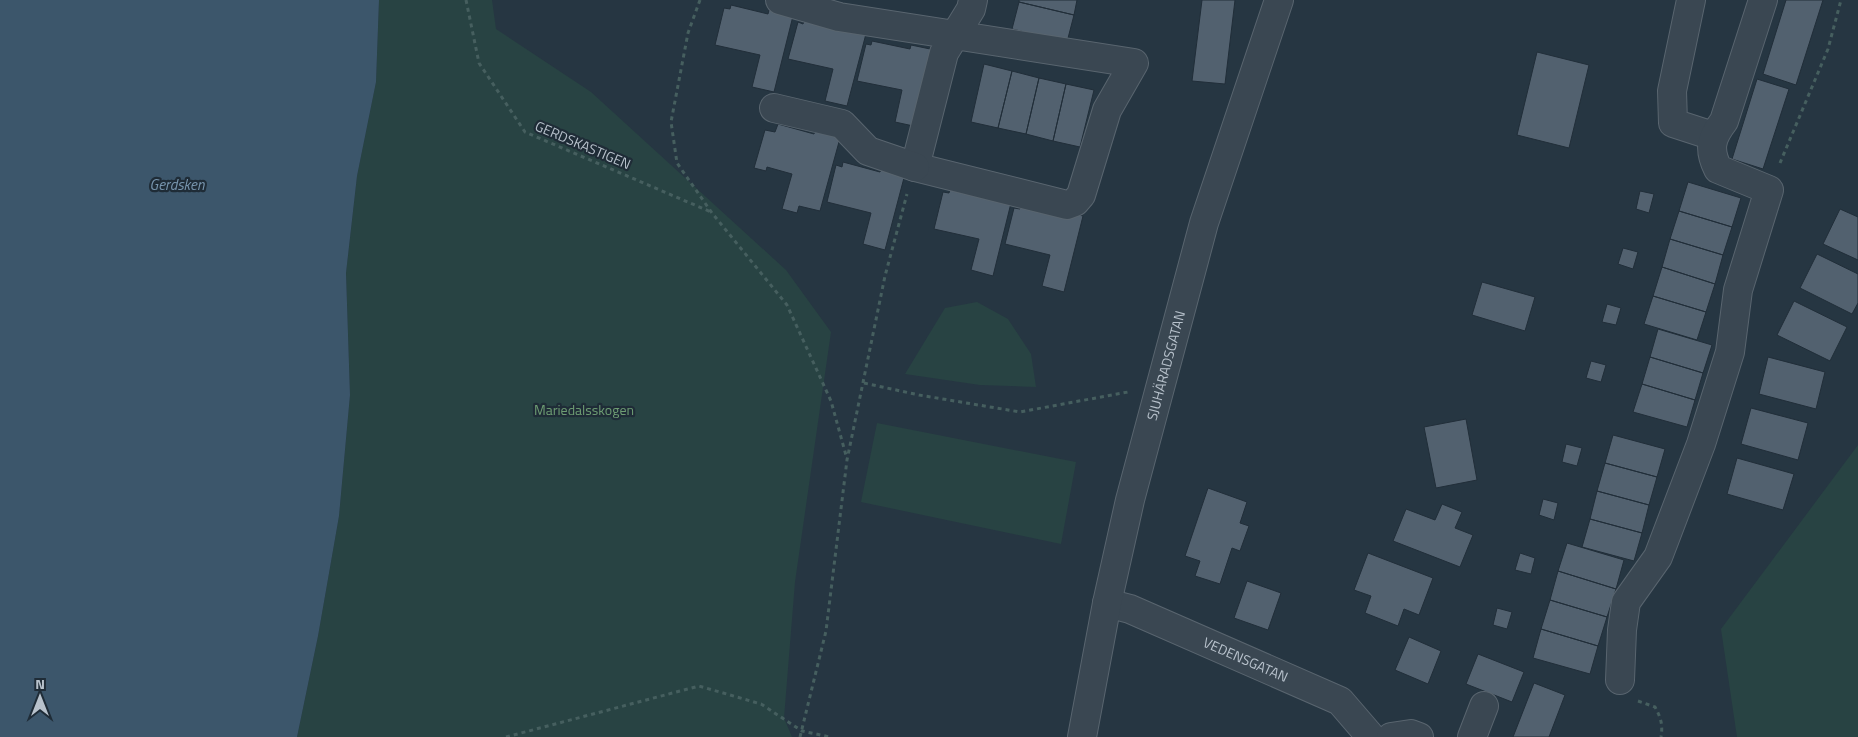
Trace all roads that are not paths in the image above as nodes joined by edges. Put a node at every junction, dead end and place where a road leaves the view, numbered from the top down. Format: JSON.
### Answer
{"nodes":[{"id":1,"x":780,"y":0,"type":"edge"},
{"id":2,"x":973,"y":0,"type":"edge"},
{"id":3,"x":1279,"y":0,"type":"edge"},
{"id":4,"x":1691,"y":0,"type":"edge"},
{"id":5,"x":1763,"y":0,"type":"edge"},
{"id":6,"x":954,"y":35,"type":"junction"},
{"id":7,"x":774,"y":108,"type":"dead end"},
{"id":8,"x":1713,"y":136,"type":"junction"},
{"id":9,"x":915,"y":167,"type":"junction"},
{"id":10,"x":1107,"y":603,"type":"junction"},
{"id":11,"x":1620,"y":680,"type":"road end"},
{"id":12,"x":1484,"y":706,"type":"dead end"},
{"id":13,"x":1082,"y":737,"type":"edge"},
{"id":14,"x":1371,"y":737,"type":"edge"},
{"id":15,"x":1391,"y":737,"type":"edge"},
{"id":16,"x":1419,"y":737,"type":"edge"},
{"id":17,"x":1472,"y":737,"type":"edge"}],
"edges":[{"from":1,"to":6,"type":"street"},
{"from":2,"to":6,"type":"street"},
{"from":3,"to":10,"type":"street","name":"SJUHÄRADSGATAN"},
{"from":4,"to":8,"type":"street"},
{"from":5,"to":8,"type":"street"},
{"from":6,"to":9,"type":"street"},
{"from":6,"to":9,"type":"street"},
{"from":7,"to":9,"type":"street"},
{"from":8,"to":11,"type":"street"},
{"from":10,"to":13,"type":"street","name":"SJUHÄRADSGATAN"},
{"from":10,"to":14,"type":"street","name":"VEDENSGATAN"},
{"from":12,"to":17,"type":"street"},
{"from":15,"to":16,"type":"street"}]}
